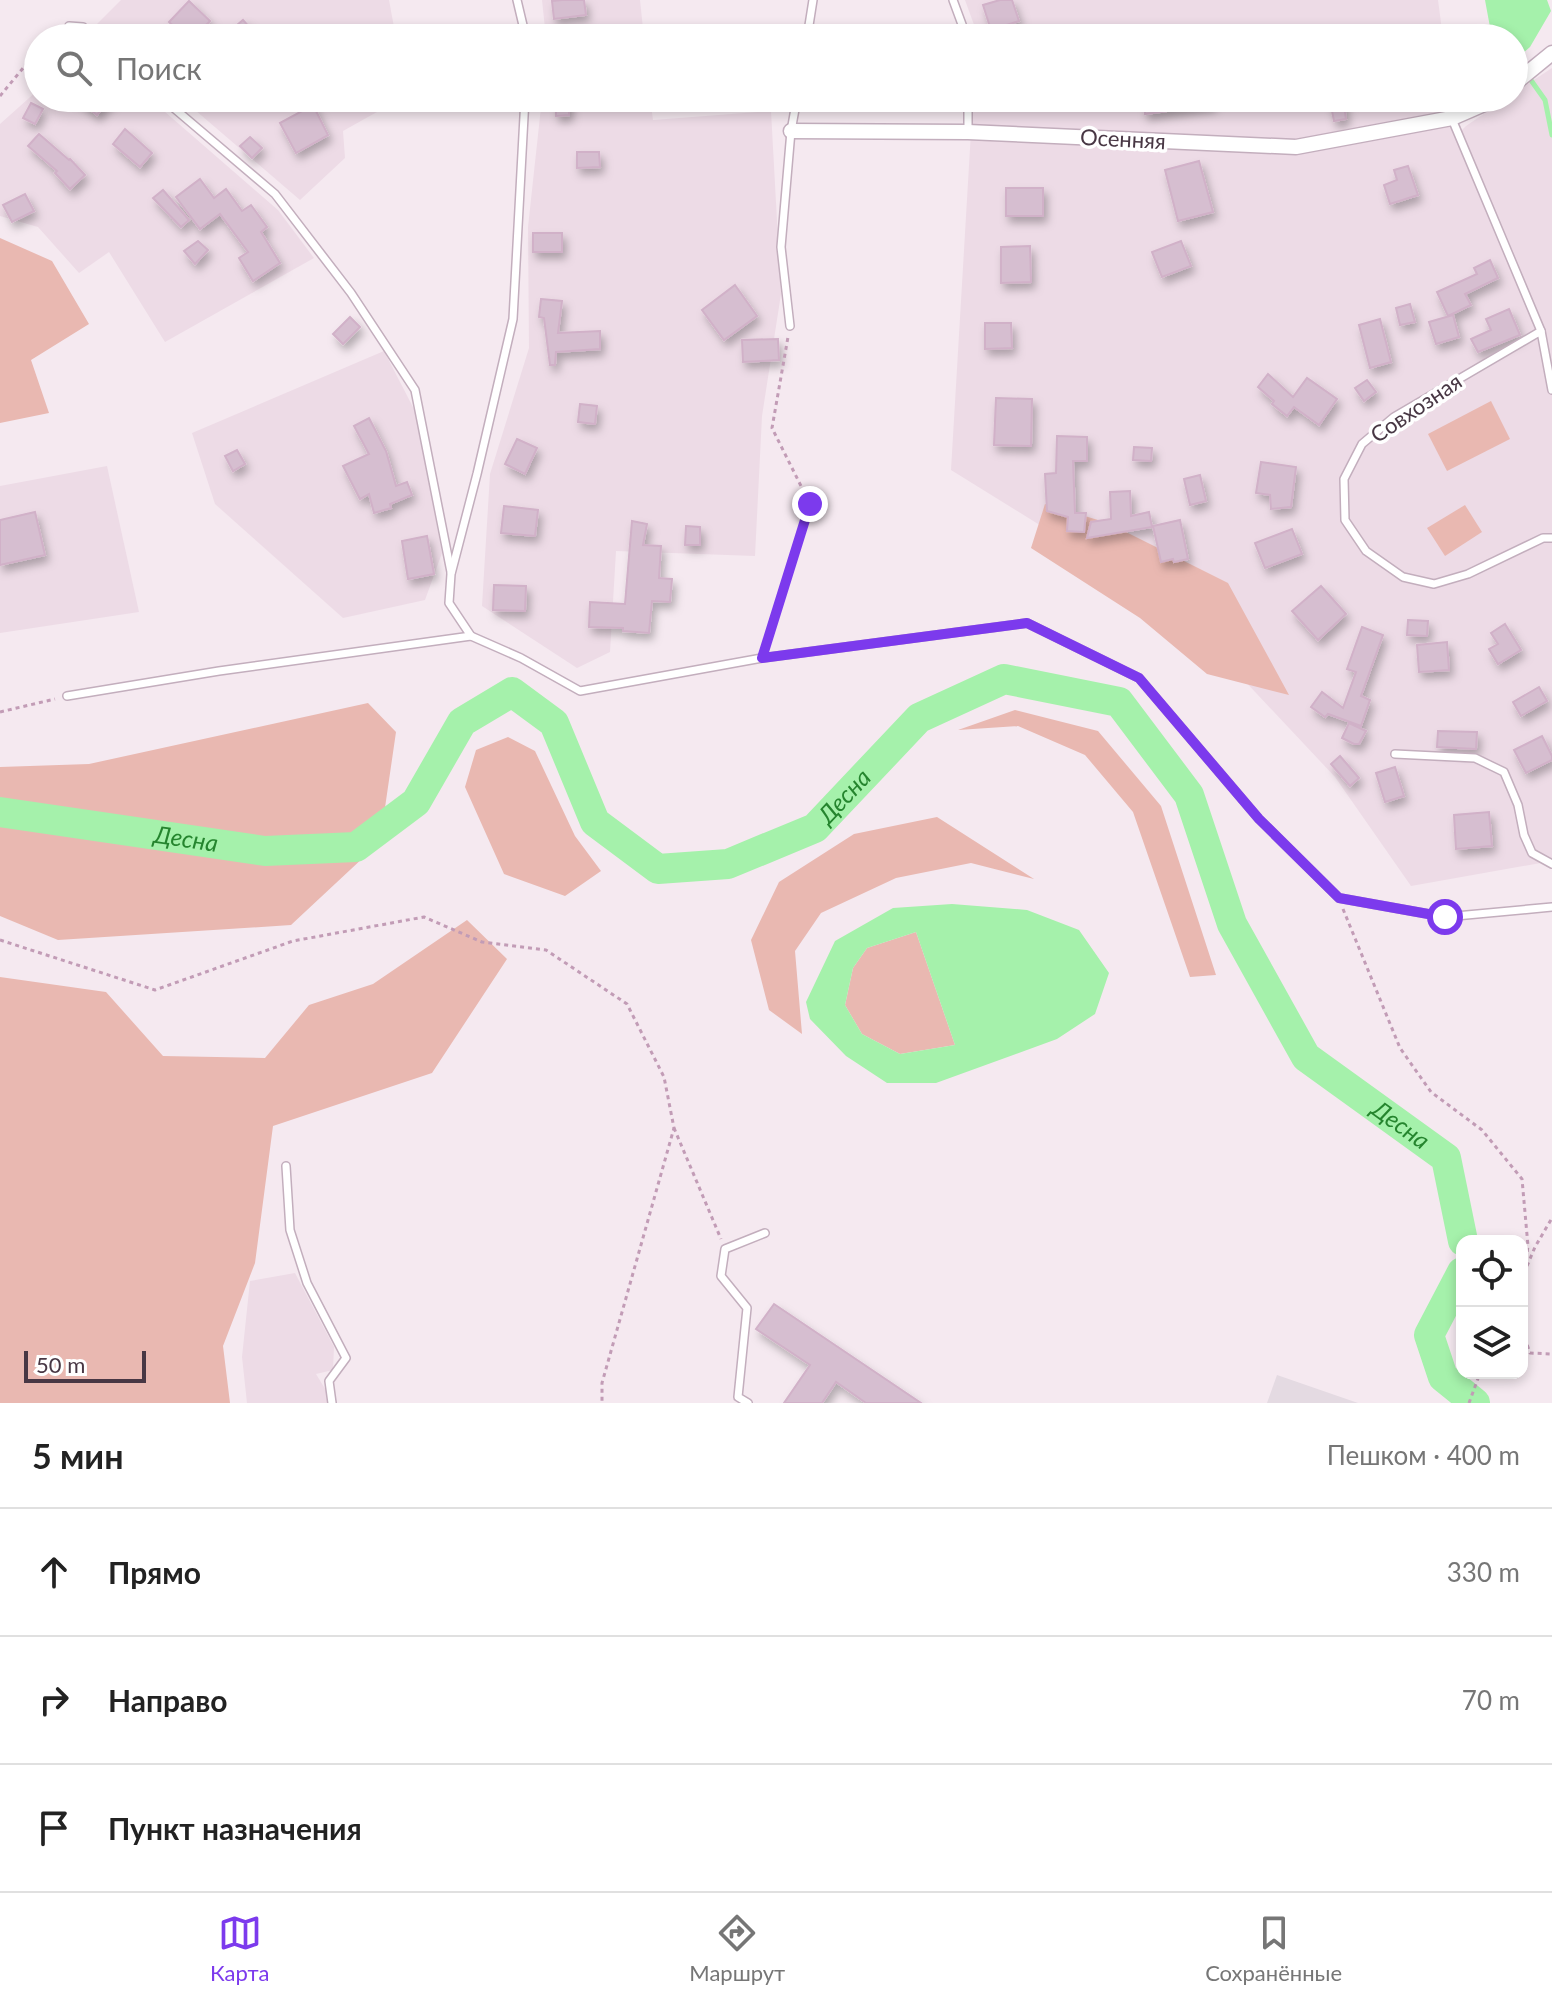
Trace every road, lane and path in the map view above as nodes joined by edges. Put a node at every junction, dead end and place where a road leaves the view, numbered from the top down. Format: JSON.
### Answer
{"nodes":[{"id":1,"x":517,"y":0,"type":"edge"},
{"id":2,"x":813,"y":0,"type":"edge"},
{"id":3,"x":953,"y":0,"type":"edge"},
{"id":4,"x":524,"y":24,"type":"edge"},
{"id":5,"x":809,"y":24,"type":"edge"},
{"id":6,"x":962,"y":24,"type":"edge"},
{"id":7,"x":1552,"y":53,"type":"edge"},
{"id":8,"x":24,"y":67,"type":"edge"},
{"id":9,"x":1528,"y":73,"type":"edge"},
{"id":10,"x":0,"y":96,"type":"edge"},
{"id":11,"x":178,"y":112,"type":"edge"},
{"id":12,"x":524,"y":112,"type":"edge"},
{"id":13,"x":794,"y":112,"type":"edge"},
{"id":14,"x":968,"y":112,"type":"edge"},
{"id":15,"x":1466,"y":112,"type":"edge"},
{"id":16,"x":1452,"y":118,"type":"junction"},
{"id":17,"x":791,"y":131,"type":"junction"},
{"id":18,"x":968,"y":132,"type":"junction"},
{"id":19,"x":790,"y":326,"type":"joint"},
{"id":20,"x":1541,"y":331,"type":"junction"},
{"id":21,"x":1552,"y":390,"type":"edge"},
{"id":22,"x":1552,"y":538,"type":"edge"},
{"id":23,"x":451,"y":574,"type":"junction"},
{"id":24,"x":471,"y":636,"type":"junction"},
{"id":25,"x":762,"y":658,"type":"junction"},
{"id":26,"x":67,"y":696,"type":"joint"},
{"id":27,"x":0,"y":712,"type":"edge"},
{"id":28,"x":1395,"y":754,"type":"dead end"},
{"id":29,"x":1552,"y":864,"type":"edge"},
{"id":30,"x":1339,"y":898,"type":"junction"},
{"id":31,"x":1552,"y":907,"type":"edge"},
{"id":32,"x":0,"y":940,"type":"edge"},
{"id":33,"x":674,"y":1128,"type":"junction"},
{"id":34,"x":286,"y":1166,"type":"dead end"},
{"id":35,"x":1552,"y":1218,"type":"edge"},
{"id":36,"x":765,"y":1233,"type":"dead end"},
{"id":37,"x":1527,"y":1235,"type":"edge"},
{"id":38,"x":725,"y":1249,"type":"junction"},
{"id":39,"x":1528,"y":1263,"type":"edge"},
{"id":40,"x":1528,"y":1347,"type":"edge"},
{"id":41,"x":1552,"y":1354,"type":"edge"},
{"id":42,"x":1478,"y":1379,"type":"edge"},
{"id":43,"x":332,"y":1403,"type":"edge"},
{"id":44,"x":602,"y":1403,"type":"edge"},
{"id":45,"x":748,"y":1403,"type":"edge"},
{"id":46,"x":1469,"y":1403,"type":"edge"}],
"edges":[{"from":1,"to":4,"type":"lane"},
{"from":2,"to":5,"type":"lane"},
{"from":3,"to":6,"type":"lane"},
{"from":7,"to":9,"type":"street"},
{"from":8,"to":10,"type":"path"},
{"from":11,"to":23,"type":"lane"},
{"from":12,"to":23,"type":"lane"},
{"from":13,"to":17,"type":"lane"},
{"from":14,"to":18,"type":"lane"},
{"from":15,"to":16,"type":"street"},
{"from":16,"to":18,"type":"street","name":"Осенняя"},
{"from":16,"to":20,"type":"lane"},
{"from":17,"to":18,"type":"street","name":"Осенняя"},
{"from":17,"to":19,"type":"lane"},
{"from":19,"to":25,"type":"path"},
{"from":20,"to":21,"type":"lane"},
{"from":20,"to":22,"type":"lane","name":"Совхозная"},
{"from":23,"to":24,"type":"lane"},
{"from":24,"to":25,"type":"lane"},
{"from":24,"to":26,"type":"lane"},
{"from":25,"to":30,"type":"lane"},
{"from":26,"to":27,"type":"path"},
{"from":28,"to":29,"type":"lane"},
{"from":30,"to":31,"type":"lane"},
{"from":30,"to":37,"type":"path"},
{"from":32,"to":33,"type":"path"},
{"from":33,"to":38,"type":"path"},
{"from":33,"to":44,"type":"path"},
{"from":34,"to":43,"type":"lane"},
{"from":35,"to":39,"type":"path"},
{"from":36,"to":38,"type":"lane"},
{"from":38,"to":45,"type":"lane"},
{"from":40,"to":41,"type":"path"},
{"from":42,"to":46,"type":"path"}]}
